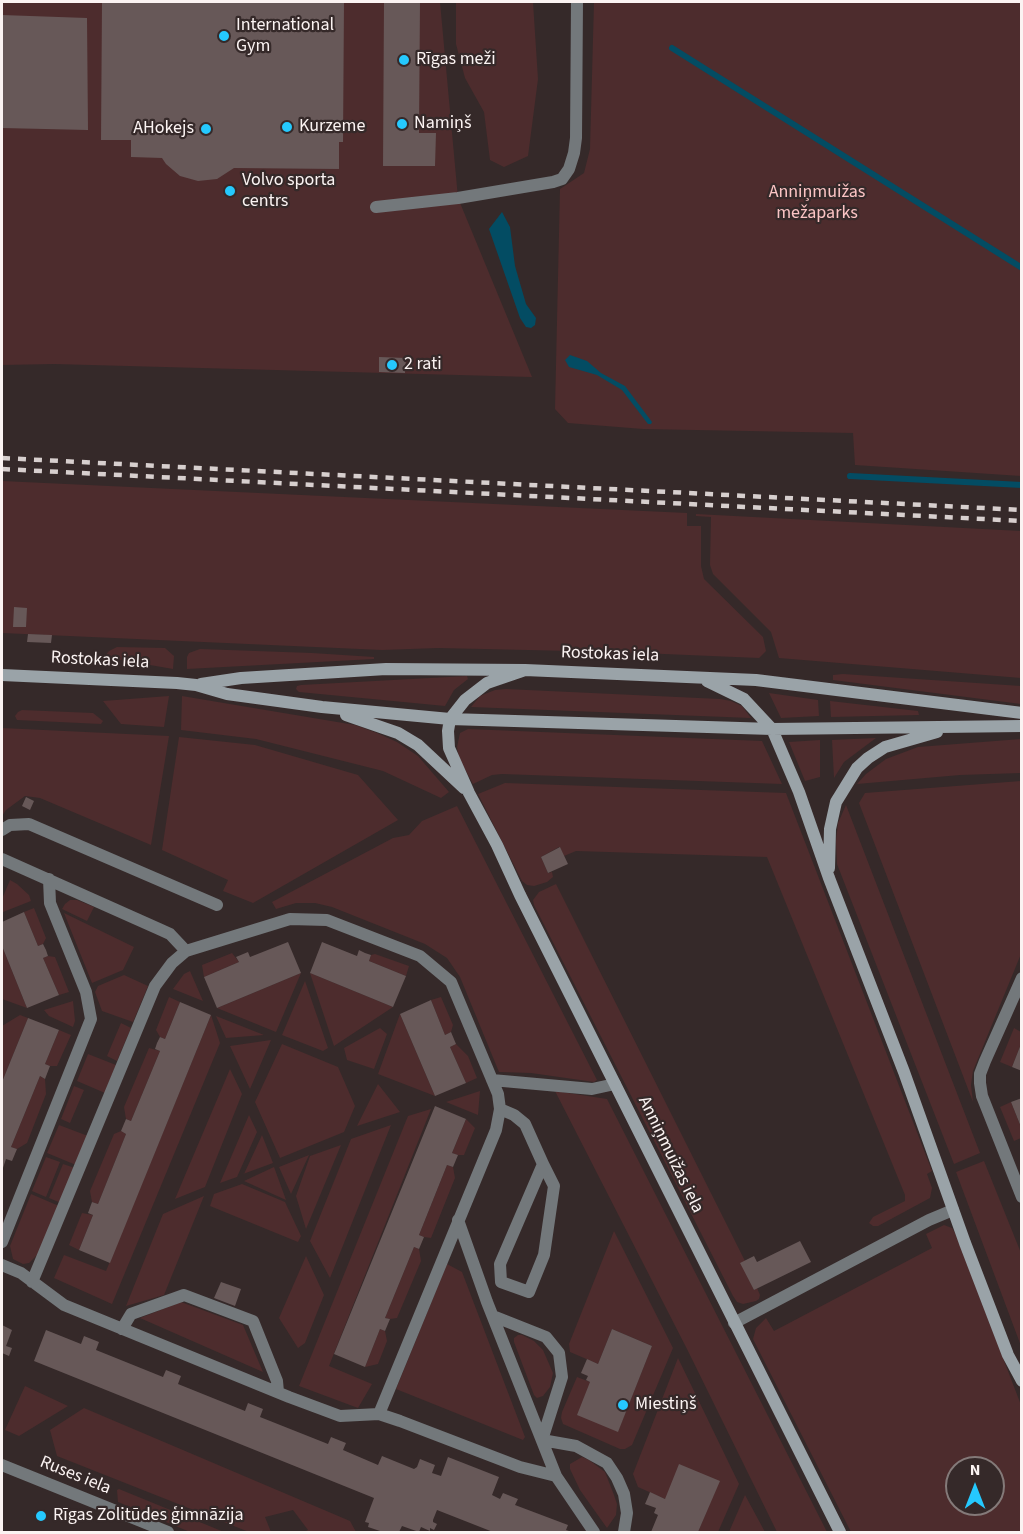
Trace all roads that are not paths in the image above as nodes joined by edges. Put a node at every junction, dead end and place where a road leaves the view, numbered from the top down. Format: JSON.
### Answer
{"nodes":[{"id":1,"x":577,"y":2,"type":"edge"},
{"id":2,"x":376,"y":207,"type":"dead end"},
{"id":3,"x":525,"y":670,"type":"junction"},
{"id":4,"x":2,"y":675,"type":"edge"},
{"id":5,"x":698,"y":677,"type":"junction"},
{"id":6,"x":196,"y":685,"type":"junction"},
{"id":7,"x":322,"y":707,"type":"junction"},
{"id":8,"x":1022,"y":713,"type":"edge"},
{"id":9,"x":450,"y":718,"type":"junction"},
{"id":10,"x":1022,"y":726,"type":"edge"},
{"id":11,"x":952,"y":727,"type":"junction"},
{"id":12,"x":772,"y":729,"type":"junction"},
{"id":13,"x":469,"y":793,"type":"junction"},
{"id":14,"x":2,"y":830,"type":"edge"},
{"id":15,"x":2,"y":859,"type":"edge"},
{"id":16,"x":829,"y":878,"type":"junction"},
{"id":17,"x":49,"y":879,"type":"junction"},
{"id":18,"x":217,"y":905,"type":"dead end"},
{"id":19,"x":186,"y":951,"type":"junction"},
{"id":20,"x":1022,"y":978,"type":"edge"},
{"id":21,"x":492,"y":1080,"type":"junction"},
{"id":22,"x":615,"y":1084,"type":"junction"},
{"id":23,"x":500,"y":1109,"type":"junction"},
{"id":24,"x":543,"y":1164,"type":"junction"},
{"id":25,"x":1022,"y":1197,"type":"edge"},
{"id":26,"x":953,"y":1210,"type":"junction"},
{"id":27,"x":459,"y":1220,"type":"junction"},
{"id":28,"x":2,"y":1242,"type":"edge"},
{"id":29,"x":2,"y":1265,"type":"edge"},
{"id":30,"x":32,"y":1282,"type":"junction"},
{"id":31,"x":493,"y":1316,"type":"junction"},
{"id":32,"x":734,"y":1323,"type":"junction"},
{"id":33,"x":122,"y":1329,"type":"junction"},
{"id":34,"x":1022,"y":1381,"type":"edge"},
{"id":35,"x":278,"y":1392,"type":"junction"},
{"id":36,"x":379,"y":1414,"type":"junction"},
{"id":37,"x":542,"y":1440,"type":"junction"},
{"id":38,"x":2,"y":1466,"type":"edge"},
{"id":39,"x":556,"y":1476,"type":"junction"},
{"id":40,"x":168,"y":1533,"type":"edge"},
{"id":41,"x":594,"y":1533,"type":"edge"},
{"id":42,"x":624,"y":1533,"type":"edge"},
{"id":43,"x":840,"y":1533,"type":"edge"}],
"edges":[{"from":1,"to":2,"type":"street"},
{"from":3,"to":5,"type":"street","name":"Rostokas iela"},
{"from":3,"to":6,"type":"street","name":"Rostokas iela"},
{"from":3,"to":9,"type":"street"},
{"from":4,"to":6,"type":"street","name":"Rostokas iela"},
{"from":5,"to":8,"type":"street","name":"Rostokas iela"},
{"from":5,"to":12,"type":"street"},
{"from":6,"to":7,"type":"street","name":"Rostokas iela"},
{"from":7,"to":9,"type":"street","name":"Rostokas iela"},
{"from":7,"to":13,"type":"street","name":"Anniņmuižas iela"},
{"from":9,"to":12,"type":"street","name":"Rostokas iela"},
{"from":9,"to":13,"type":"street","name":"Anniņmuižas iela"},
{"from":10,"to":11,"type":"street","name":"Rostokas iela"},
{"from":11,"to":12,"type":"street","name":"Rostokas iela"},
{"from":11,"to":16,"type":"street"},
{"from":12,"to":16,"type":"street"},
{"from":13,"to":22,"type":"street","name":"Anniņmuižas iela"},
{"from":14,"to":18,"type":"street"},
{"from":15,"to":17,"type":"street"},
{"from":16,"to":26,"type":"street"},
{"from":17,"to":19,"type":"street"},
{"from":17,"to":28,"type":"street"},
{"from":19,"to":21,"type":"street"},
{"from":19,"to":30,"type":"street"},
{"from":20,"to":25,"type":"street"},
{"from":21,"to":22,"type":"street"},
{"from":21,"to":23,"type":"street"},
{"from":22,"to":32,"type":"street","name":"Anniņmuižas iela"},
{"from":23,"to":24,"type":"street"},
{"from":23,"to":27,"type":"street"},
{"from":24,"to":24,"type":"street"},
{"from":26,"to":32,"type":"street"},
{"from":26,"to":34,"type":"street"},
{"from":27,"to":31,"type":"street"},
{"from":27,"to":36,"type":"street"},
{"from":29,"to":30,"type":"street"},
{"from":30,"to":33,"type":"street"},
{"from":31,"to":37,"type":"street"},
{"from":31,"to":37,"type":"street"},
{"from":32,"to":43,"type":"street","name":"Anniņmuižas iela"},
{"from":33,"to":35,"type":"street"},
{"from":33,"to":35,"type":"street"},
{"from":35,"to":36,"type":"street"},
{"from":36,"to":39,"type":"street"},
{"from":37,"to":39,"type":"street"},
{"from":37,"to":42,"type":"street"},
{"from":38,"to":40,"type":"street","name":"Ruses iela"},
{"from":39,"to":41,"type":"street"}]}
